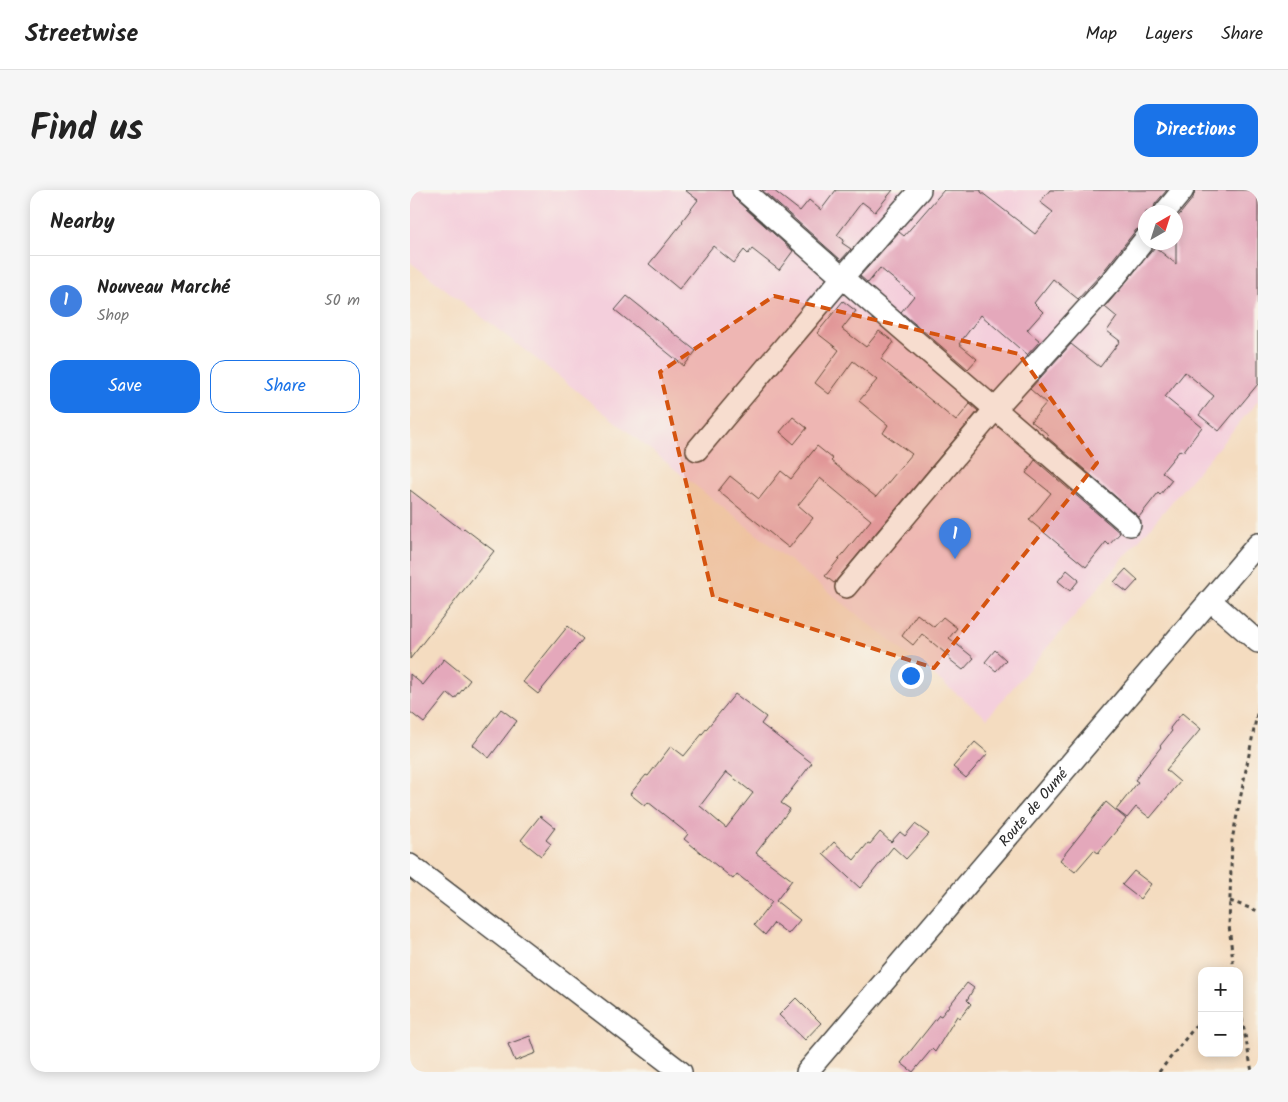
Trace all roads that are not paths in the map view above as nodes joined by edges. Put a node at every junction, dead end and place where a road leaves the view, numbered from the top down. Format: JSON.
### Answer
{"nodes":[{"id":1,"x":743,"y":190,"type":"edge"},
{"id":2,"x":920,"y":190,"type":"edge"},
{"id":3,"x":1183,"y":190,"type":"edge"},
{"id":4,"x":1171,"y":205,"type":"edge"},
{"id":5,"x":1138,"y":248,"type":"edge"},
{"id":6,"x":842,"y":278,"type":"junction"},
{"id":7,"x":996,"y":408,"type":"junction"},
{"id":8,"x":697,"y":450,"type":"dead end"},
{"id":9,"x":1130,"y":525,"type":"dead end"},
{"id":10,"x":1258,"y":544,"type":"edge"},
{"id":11,"x":846,"y":587,"type":"dead end"},
{"id":12,"x":1210,"y":600,"type":"junction"},
{"id":13,"x":1258,"y":642,"type":"edge"},
{"id":14,"x":410,"y":865,"type":"edge"},
{"id":15,"x":681,"y":1072,"type":"edge"},
{"id":16,"x":807,"y":1072,"type":"edge"}],
"edges":[{"from":1,"to":6,"type":"street"},
{"from":2,"to":6,"type":"street"},
{"from":3,"to":4,"type":"street"},
{"from":5,"to":7,"type":"street"},
{"from":6,"to":7,"type":"street"},
{"from":6,"to":8,"type":"street"},
{"from":7,"to":9,"type":"street"},
{"from":7,"to":11,"type":"street"},
{"from":10,"to":12,"type":"street","name":"Route de Oumé"},
{"from":12,"to":13,"type":"street"},
{"from":12,"to":16,"type":"street","name":"Route de Oumé"},
{"from":14,"to":15,"type":"street"}]}
